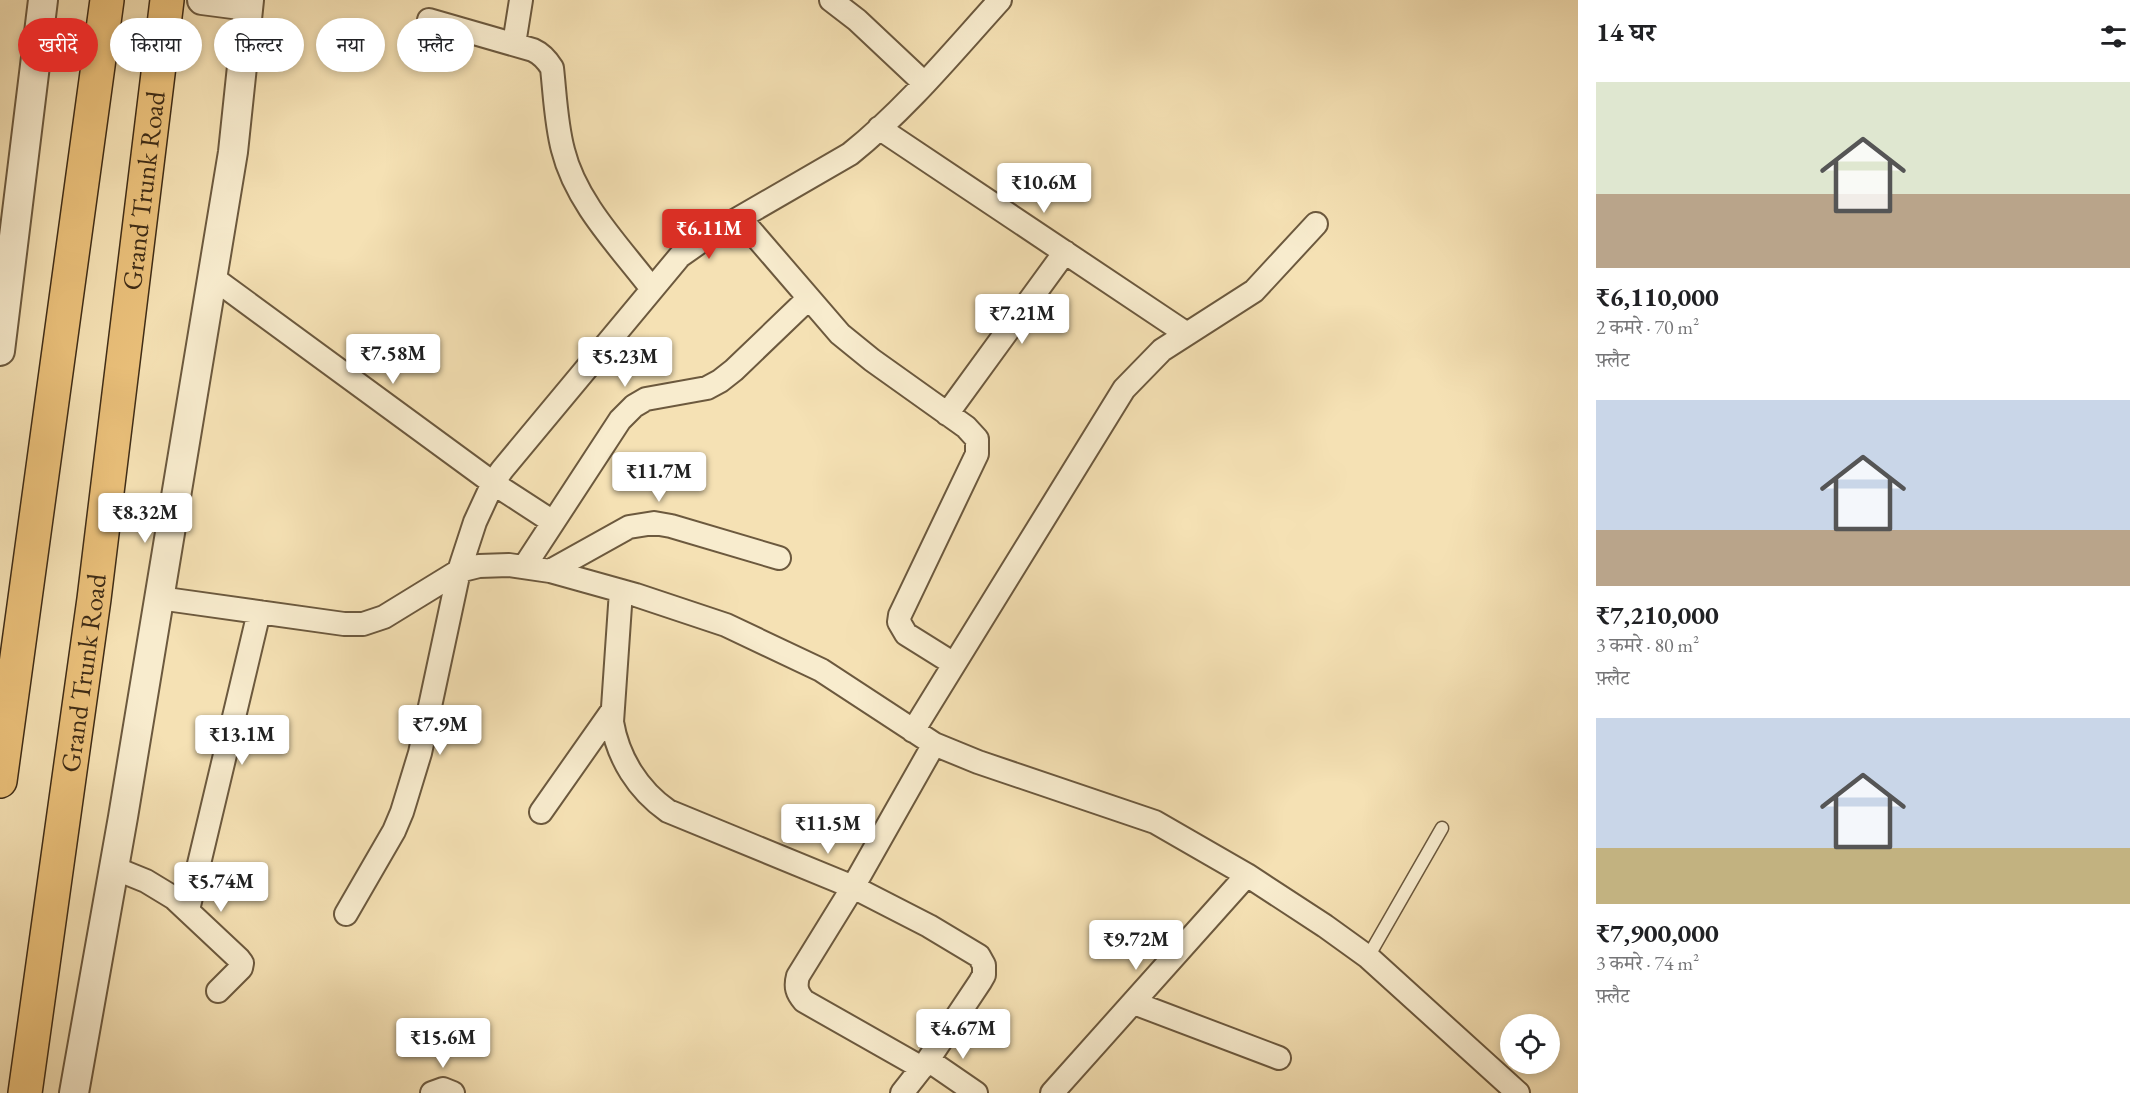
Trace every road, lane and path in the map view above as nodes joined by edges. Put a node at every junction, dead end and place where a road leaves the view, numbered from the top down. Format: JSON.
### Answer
{"nodes":[{"id":1,"x":43,"y":0,"type":"edge"},
{"id":2,"x":107,"y":0,"type":"edge"},
{"id":3,"x":167,"y":0,"type":"edge"},
{"id":4,"x":202,"y":0,"type":"edge"},
{"id":5,"x":521,"y":0,"type":"edge"},
{"id":6,"x":831,"y":0,"type":"edge"},
{"id":7,"x":1000,"y":0,"type":"edge"},
{"id":8,"x":249,"y":3,"type":"edge"},
{"id":9,"x":474,"y":33,"type":"edge"},
{"id":10,"x":514,"y":44,"type":"junction"},
{"id":11,"x":924,"y":83,"type":"junction"},
{"id":12,"x":879,"y":128,"type":"junction"},
{"id":13,"x":740,"y":218,"type":"junction"},
{"id":14,"x":1316,"y":224,"type":"dead end"},
{"id":15,"x":1065,"y":252,"type":"junction"},
{"id":16,"x":212,"y":278,"type":"junction"},
{"id":17,"x":652,"y":289,"type":"junction"},
{"id":18,"x":809,"y":298,"type":"junction"},
{"id":19,"x":1187,"y":333,"type":"junction"},
{"id":20,"x":0,"y":351,"type":"edge"},
{"id":21,"x":947,"y":414,"type":"junction"},
{"id":22,"x":493,"y":483,"type":"junction"},
{"id":23,"x":553,"y":522,"type":"junction"},
{"id":24,"x":779,"y":558,"type":"dead end"},
{"id":25,"x":524,"y":567,"type":"junction"},
{"id":26,"x":459,"y":571,"type":"junction"},
{"id":27,"x":550,"y":571,"type":"junction"},
{"id":28,"x":621,"y":591,"type":"junction"},
{"id":29,"x":159,"y":598,"type":"junction"},
{"id":30,"x":259,"y":612,"type":"junction"},
{"id":31,"x":954,"y":664,"type":"junction"},
{"id":32,"x":612,"y":711,"type":"junction"},
{"id":33,"x":913,"y":731,"type":"junction"},
{"id":34,"x":934,"y":744,"type":"junction"},
{"id":35,"x":0,"y":781,"type":"edge"},
{"id":36,"x":541,"y":812,"type":"dead end"},
{"id":37,"x":1442,"y":828,"type":"dead end"},
{"id":38,"x":114,"y":868,"type":"junction"},
{"id":39,"x":1247,"y":875,"type":"junction"},
{"id":40,"x":853,"y":887,"type":"junction"},
{"id":41,"x":188,"y":910,"type":"junction"},
{"id":42,"x":346,"y":914,"type":"dead end"},
{"id":43,"x":1368,"y":957,"type":"junction"},
{"id":44,"x":218,"y":991,"type":"dead end"},
{"id":45,"x":1134,"y":1003,"type":"junction"},
{"id":46,"x":1279,"y":1058,"type":"dead end"},
{"id":47,"x":925,"y":1064,"type":"junction"},
{"id":48,"x":25,"y":1093,"type":"edge"},
{"id":49,"x":74,"y":1093,"type":"edge"},
{"id":50,"x":432,"y":1093,"type":"edge"},
{"id":51,"x":453,"y":1093,"type":"edge"},
{"id":52,"x":902,"y":1093,"type":"edge"},
{"id":53,"x":976,"y":1093,"type":"edge"},
{"id":54,"x":1052,"y":1093,"type":"edge"},
{"id":55,"x":1518,"y":1093,"type":"edge"}],
"edges":[{"from":1,"to":20,"type":"street"},
{"from":2,"to":35,"type":"highway"},
{"from":3,"to":48,"type":"highway","name":"Grand Trunk Road"},
{"from":4,"to":8,"type":"street"},
{"from":5,"to":10,"type":"street"},
{"from":6,"to":11,"type":"street"},
{"from":7,"to":11,"type":"street"},
{"from":8,"to":16,"type":"street"},
{"from":9,"to":10,"type":"street"},
{"from":10,"to":17,"type":"street"},
{"from":11,"to":12,"type":"street"},
{"from":12,"to":13,"type":"street"},
{"from":12,"to":15,"type":"street"},
{"from":13,"to":17,"type":"street"},
{"from":13,"to":18,"type":"street"},
{"from":14,"to":19,"type":"street"},
{"from":15,"to":19,"type":"street"},
{"from":15,"to":21,"type":"street"},
{"from":16,"to":22,"type":"street"},
{"from":16,"to":29,"type":"street"},
{"from":17,"to":22,"type":"street"},
{"from":18,"to":21,"type":"street"},
{"from":18,"to":23,"type":"street"},
{"from":19,"to":31,"type":"street"},
{"from":21,"to":31,"type":"street"},
{"from":22,"to":23,"type":"street"},
{"from":22,"to":26,"type":"street"},
{"from":23,"to":25,"type":"street"},
{"from":24,"to":27,"type":"street"},
{"from":25,"to":26,"type":"street"},
{"from":25,"to":27,"type":"street"},
{"from":26,"to":30,"type":"street"},
{"from":26,"to":42,"type":"street"},
{"from":27,"to":28,"type":"street"},
{"from":28,"to":32,"type":"street"},
{"from":28,"to":33,"type":"street"},
{"from":29,"to":30,"type":"street"},
{"from":29,"to":38,"type":"street"},
{"from":30,"to":41,"type":"street"},
{"from":31,"to":33,"type":"street"},
{"from":32,"to":36,"type":"street"},
{"from":32,"to":40,"type":"street"},
{"from":33,"to":34,"type":"street"},
{"from":34,"to":39,"type":"street"},
{"from":34,"to":40,"type":"street"},
{"from":37,"to":43,"type":"lane"},
{"from":38,"to":41,"type":"street"},
{"from":38,"to":49,"type":"street"},
{"from":39,"to":43,"type":"street"},
{"from":39,"to":45,"type":"street"},
{"from":40,"to":47,"type":"street"},
{"from":40,"to":47,"type":"street"},
{"from":41,"to":44,"type":"street"},
{"from":43,"to":55,"type":"street"},
{"from":45,"to":46,"type":"street"},
{"from":45,"to":54,"type":"street"},
{"from":47,"to":52,"type":"street"},
{"from":47,"to":53,"type":"street"},
{"from":50,"to":51,"type":"street"}]}
